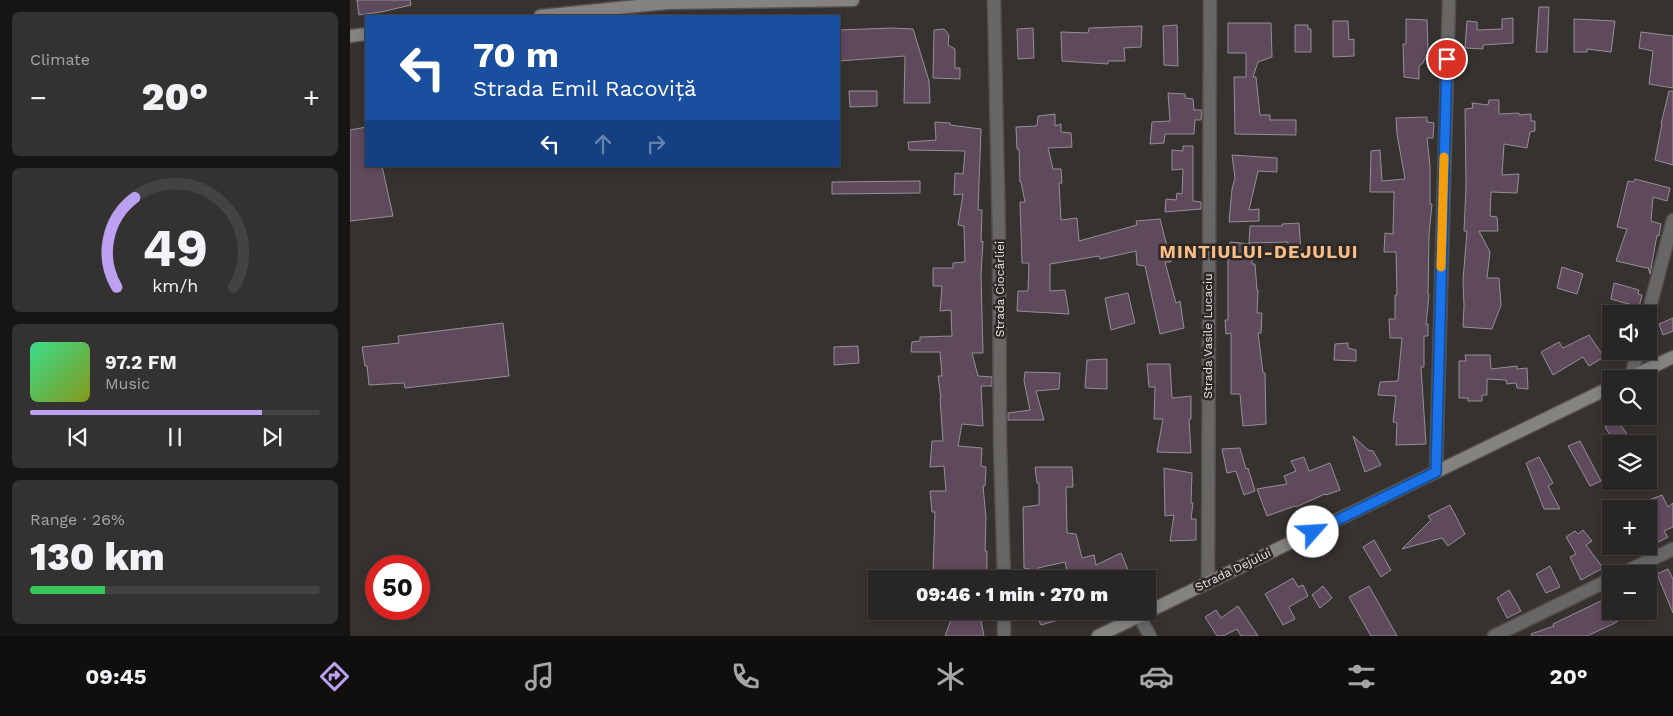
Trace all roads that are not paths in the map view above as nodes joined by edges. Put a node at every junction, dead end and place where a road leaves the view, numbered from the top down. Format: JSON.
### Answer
{"nodes":[{"id":1,"x":853,"y":0,"type":"edge"},
{"id":2,"x":994,"y":0,"type":"edge"},
{"id":3,"x":1210,"y":0,"type":"edge"},
{"id":4,"x":1449,"y":0,"type":"edge"},
{"id":5,"x":666,"y":1,"type":"edge"},
{"id":6,"x":548,"y":15,"type":"edge"},
{"id":7,"x":365,"y":34,"type":"edge"},
{"id":8,"x":350,"y":36,"type":"edge"},
{"id":9,"x":1673,"y":220,"type":"edge"},
{"id":10,"x":1650,"y":305,"type":"edge"},
{"id":11,"x":1673,"y":356,"type":"edge"},
{"id":12,"x":1645,"y":370,"type":"edge"},
{"id":13,"x":1602,"y":390,"type":"edge"},
{"id":14,"x":1436,"y":472,"type":"junction"},
{"id":15,"x":1673,"y":549,"type":"edge"},
{"id":16,"x":1640,"y":565,"type":"edge"},
{"id":17,"x":1004,"y":570,"type":"edge"},
{"id":18,"x":1208,"y":583,"type":"junction"},
{"id":19,"x":1602,"y":583,"type":"edge"},
{"id":20,"x":1156,"y":608,"type":"edge"},
{"id":21,"x":1004,"y":620,"type":"edge"},
{"id":22,"x":1131,"y":620,"type":"edge"},
{"id":23,"x":1141,"y":620,"type":"edge"},
{"id":24,"x":1004,"y":636,"type":"edge"},
{"id":25,"x":1098,"y":636,"type":"edge"},
{"id":26,"x":1150,"y":636,"type":"edge"},
{"id":27,"x":1494,"y":636,"type":"edge"}],
"edges":[{"from":1,"to":5,"type":"main road"},
{"from":2,"to":17,"type":"street","name":"Strada Ciocârliei"},
{"from":3,"to":18,"type":"street","name":"Strada Vasile Lucaciu"},
{"from":4,"to":14,"type":"street"},
{"from":5,"to":6,"type":"main road"},
{"from":7,"to":8,"type":"main road"},
{"from":9,"to":10,"type":"street"},
{"from":11,"to":12,"type":"main road"},
{"from":13,"to":14,"type":"main road","name":"Strada Dejului"},
{"from":14,"to":18,"type":"main road","name":"Strada Dejului"},
{"from":15,"to":16,"type":"street"},
{"from":18,"to":20,"type":"main road","name":"Strada Dejului"},
{"from":19,"to":27,"type":"street"},
{"from":21,"to":24,"type":"street"},
{"from":22,"to":25,"type":"main road","name":"Strada Dejului"},
{"from":23,"to":26,"type":"street"}]}
